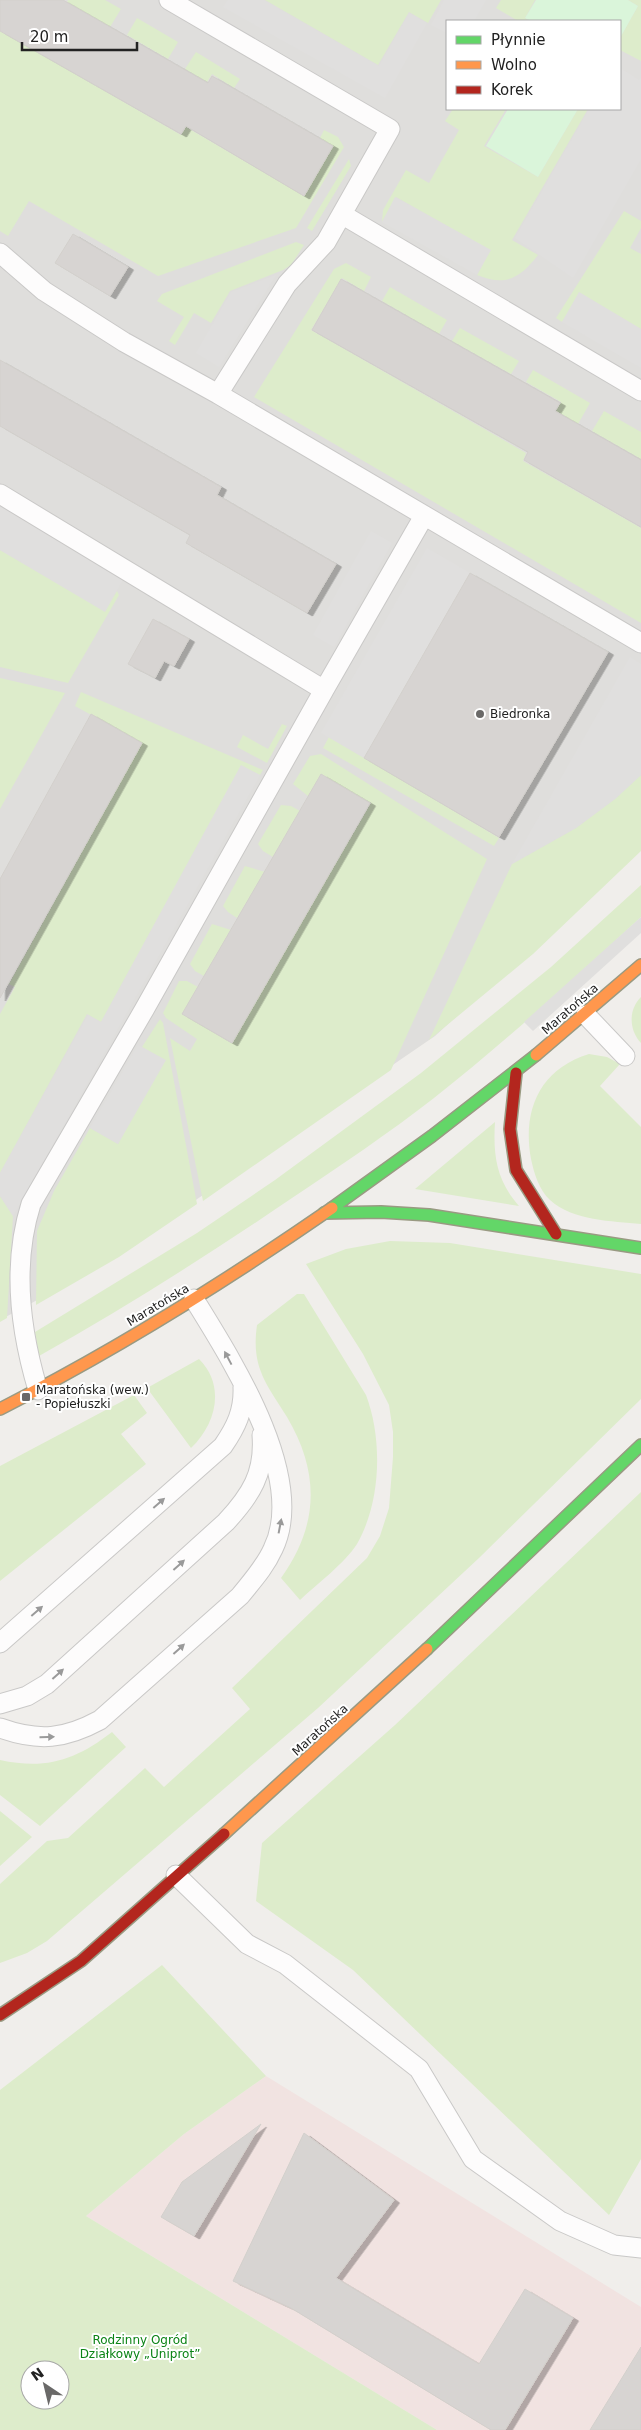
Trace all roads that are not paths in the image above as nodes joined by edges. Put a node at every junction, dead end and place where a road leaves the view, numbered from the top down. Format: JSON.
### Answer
{"nodes":[{"id":1,"x":170,"y":0,"type":"edge"},
{"id":2,"x":343,"y":215,"type":"junction"},
{"id":3,"x":0,"y":253,"type":"edge"},
{"id":4,"x":641,"y":391,"type":"edge"},
{"id":5,"x":218,"y":394,"type":"junction"},
{"id":6,"x":0,"y":494,"type":"edge"},
{"id":7,"x":424,"y":516,"type":"junction"},
{"id":8,"x":641,"y":642,"type":"edge"},
{"id":9,"x":324,"y":690,"type":"junction"},
{"id":10,"x":641,"y":965,"type":"edge"},
{"id":11,"x":586,"y":1015,"type":"junction"},
{"id":12,"x":625,"y":1056,"type":"dead end"},
{"id":13,"x":516,"y":1073,"type":"junction"},
{"id":14,"x":324,"y":1213,"type":"junction"},
{"id":15,"x":556,"y":1234,"type":"junction"},
{"id":16,"x":641,"y":1248,"type":"edge"},
{"id":17,"x":194,"y":1299,"type":"junction"},
{"id":18,"x":243,"y":1386,"type":"junction"},
{"id":19,"x":38,"y":1390,"type":"junction"},
{"id":20,"x":0,"y":1410,"type":"edge"},
{"id":21,"x":262,"y":1425,"type":"junction"},
{"id":22,"x":641,"y":1445,"type":"edge"},
{"id":23,"x":0,"y":1642,"type":"edge"},
{"id":24,"x":0,"y":1704,"type":"edge"},
{"id":25,"x":0,"y":1728,"type":"edge"},
{"id":26,"x":176,"y":1875,"type":"junction"},
{"id":27,"x":0,"y":2014,"type":"edge"},
{"id":28,"x":641,"y":2248,"type":"edge"}],
"edges":[{"from":1,"to":2,"type":"lane"},
{"from":2,"to":4,"type":"lane"},
{"from":2,"to":5,"type":"lane"},
{"from":3,"to":5,"type":"lane"},
{"from":5,"to":7,"type":"lane"},
{"from":6,"to":9,"type":"lane"},
{"from":7,"to":8,"type":"lane"},
{"from":7,"to":9,"type":"lane"},
{"from":9,"to":19,"type":"lane"},
{"from":10,"to":11,"type":"street","name":"Maratońska"},
{"from":11,"to":12,"type":"lane"},
{"from":11,"to":13,"type":"street","name":"Maratońska"},
{"from":13,"to":14,"type":"street","name":"Maratońska"},
{"from":13,"to":15,"type":"street"},
{"from":14,"to":15,"type":"street"},
{"from":14,"to":17,"type":"street","name":"Maratońska"},
{"from":15,"to":16,"type":"street"},
{"from":18,"to":17,"type":"lane","one_way":true},
{"from":17,"to":19,"type":"street","name":"Maratońska"},
{"from":18,"to":21,"type":"lane"},
{"from":23,"to":18,"type":"lane","one_way":true},
{"from":19,"to":20,"type":"street","name":"Maratońska"},
{"from":24,"to":21,"type":"lane","one_way":true},
{"from":25,"to":21,"type":"lane","one_way":true},
{"from":22,"to":26,"type":"street","name":"Maratońska"},
{"from":26,"to":27,"type":"street","name":"Maratońska"},
{"from":26,"to":28,"type":"lane"}]}
